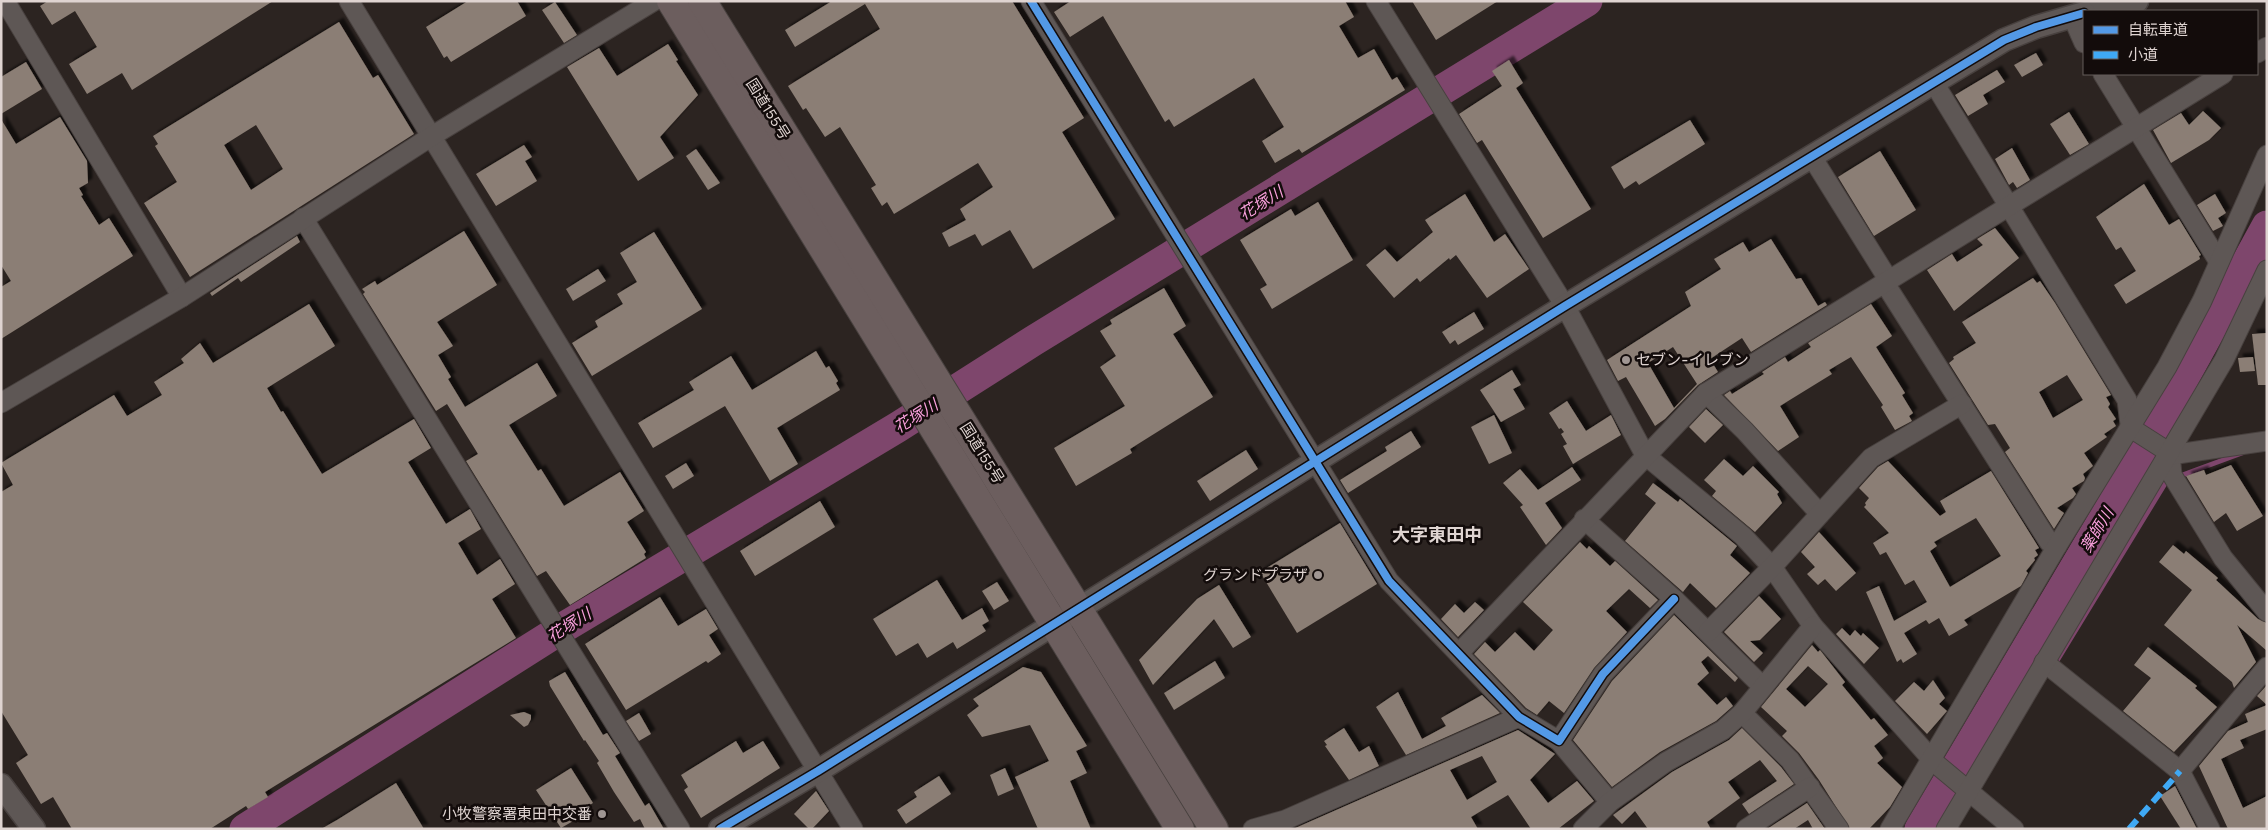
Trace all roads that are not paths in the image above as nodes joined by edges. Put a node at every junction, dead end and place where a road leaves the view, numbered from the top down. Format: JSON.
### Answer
{"nodes":[{"id":1,"x":5,"y":1,"type":"edge"},
{"id":2,"x":349,"y":1,"type":"edge"},
{"id":3,"x":654,"y":1,"type":"edge"},
{"id":4,"x":671,"y":1,"type":"edge"},
{"id":5,"x":702,"y":1,"type":"edge"},
{"id":6,"x":1031,"y":1,"type":"edge"},
{"id":7,"x":1376,"y":1,"type":"edge"},
{"id":8,"x":2137,"y":1,"type":"edge"},
{"id":9,"x":2096,"y":10,"type":"edge"},
{"id":10,"x":2083,"y":13,"type":"edge"},
{"id":11,"x":2104,"y":75,"type":"edge"},
{"id":12,"x":2221,"y":75,"type":"edge"},
{"id":13,"x":1934,"y":82,"type":"junction"},
{"id":14,"x":2136,"y":127,"type":"junction"},
{"id":15,"x":432,"y":136,"type":"junction"},
{"id":16,"x":2267,"y":155,"type":"edge"},
{"id":17,"x":1812,"y":156,"type":"junction"},
{"id":18,"x":2009,"y":204,"type":"junction"},
{"id":19,"x":303,"y":218,"type":"junction"},
{"id":20,"x":2219,"y":262,"type":"junction"},
{"id":21,"x":2267,"y":270,"type":"edge"},
{"id":22,"x":1886,"y":281,"type":"junction"},
{"id":23,"x":182,"y":297,"type":"junction"},
{"id":24,"x":2261,"y":297,"type":"edge"},
{"id":25,"x":1565,"y":306,"type":"junction"},
{"id":26,"x":1706,"y":393,"type":"junction"},
{"id":27,"x":1,"y":403,"type":"edge"},
{"id":28,"x":1962,"y":404,"type":"junction"},
{"id":29,"x":2132,"y":427,"type":"junction"},
{"id":30,"x":2267,"y":441,"type":"edge"},
{"id":31,"x":2168,"y":452,"type":"junction"},
{"id":32,"x":1645,"y":455,"type":"junction"},
{"id":33,"x":1314,"y":462,"type":"junction"},
{"id":34,"x":1820,"y":514,"type":"junction"},
{"id":35,"x":1584,"y":520,"type":"junction"},
{"id":36,"x":2057,"y":546,"type":"junction"},
{"id":37,"x":1772,"y":567,"type":"junction"},
{"id":38,"x":1674,"y":599,"type":"junction"},
{"id":39,"x":1078,"y":608,"type":"junction"},
{"id":40,"x":2267,"y":612,"type":"edge"},
{"id":41,"x":1053,"y":624,"type":"junction"},
{"id":42,"x":1813,"y":626,"type":"junction"},
{"id":43,"x":1708,"y":632,"type":"junction"},
{"id":44,"x":1459,"y":653,"type":"junction"},
{"id":45,"x":2044,"y":662,"type":"junction"},
{"id":46,"x":2267,"y":667,"type":"edge"},
{"id":47,"x":1763,"y":687,"type":"junction"},
{"id":48,"x":1742,"y":713,"type":"junction"},
{"id":49,"x":1519,"y":717,"type":"junction"},
{"id":50,"x":1559,"y":741,"type":"junction"},
{"id":51,"x":1932,"y":760,"type":"junction"},
{"id":52,"x":818,"y":771,"type":"junction"},
{"id":53,"x":2180,"y":771,"type":"junction"},
{"id":54,"x":1,"y":785,"type":"edge"},
{"id":55,"x":1810,"y":787,"type":"junction"},
{"id":56,"x":1968,"y":791,"type":"junction"},
{"id":57,"x":1610,"y":802,"type":"junction"},
{"id":58,"x":34,"y":829,"type":"edge"},
{"id":59,"x":680,"y":829,"type":"edge"},
{"id":60,"x":720,"y":829,"type":"edge"},
{"id":61,"x":853,"y":829,"type":"edge"},
{"id":62,"x":1180,"y":829,"type":"edge"},
{"id":63,"x":1214,"y":829,"type":"edge"},
{"id":64,"x":1253,"y":829,"type":"edge"},
{"id":65,"x":1583,"y":829,"type":"edge"},
{"id":66,"x":1746,"y":829,"type":"edge"},
{"id":67,"x":1839,"y":829,"type":"edge"},
{"id":68,"x":1890,"y":829,"type":"edge"},
{"id":69,"x":1946,"y":829,"type":"edge"},
{"id":70,"x":2014,"y":829,"type":"edge"},
{"id":71,"x":2210,"y":829,"type":"edge"}],
"edges":[{"from":1,"to":23,"type":"street"},
{"from":2,"to":15,"type":"street"},
{"from":3,"to":15,"type":"street"},
{"from":4,"to":41,"type":"highway","name":"国道155号"},
{"from":5,"to":39,"type":"highway","name":"国道155号"},
{"from":6,"to":33,"type":"street"},
{"from":7,"to":25,"type":"street"},
{"from":8,"to":9,"type":"street"},
{"from":10,"to":13,"type":"street"},
{"from":11,"to":14,"type":"street"},
{"from":12,"to":14,"type":"street"},
{"from":13,"to":17,"type":"street"},
{"from":13,"to":18,"type":"street"},
{"from":14,"to":18,"type":"street"},
{"from":14,"to":20,"type":"street"},
{"from":15,"to":19,"type":"street"},
{"from":15,"to":52,"type":"street"},
{"from":16,"to":20,"type":"street"},
{"from":17,"to":22,"type":"street"},
{"from":17,"to":25,"type":"street"},
{"from":18,"to":22,"type":"street"},
{"from":18,"to":29,"type":"street"},
{"from":19,"to":23,"type":"street"},
{"from":19,"to":59,"type":"street"},
{"from":20,"to":29,"type":"street"},
{"from":21,"to":24,"type":"street"},
{"from":22,"to":26,"type":"street"},
{"from":22,"to":28,"type":"street"},
{"from":23,"to":27,"type":"street"},
{"from":24,"to":31,"type":"street"},
{"from":25,"to":32,"type":"street"},
{"from":25,"to":33,"type":"street"},
{"from":26,"to":32,"type":"street"},
{"from":26,"to":34,"type":"street"},
{"from":28,"to":34,"type":"street"},
{"from":28,"to":36,"type":"street"},
{"from":29,"to":31,"type":"street"},
{"from":29,"to":36,"type":"street"},
{"from":30,"to":31,"type":"street"},
{"from":31,"to":40,"type":"street"},
{"from":31,"to":45,"type":"street"},
{"from":32,"to":35,"type":"street"},
{"from":32,"to":37,"type":"street"},
{"from":33,"to":39,"type":"street"},
{"from":33,"to":44,"type":"street"},
{"from":34,"to":37,"type":"street"},
{"from":35,"to":38,"type":"street"},
{"from":35,"to":44,"type":"street"},
{"from":36,"to":51,"type":"street"},
{"from":37,"to":42,"type":"street"},
{"from":37,"to":43,"type":"street"},
{"from":38,"to":43,"type":"street"},
{"from":38,"to":50,"type":"street"},
{"from":39,"to":41,"type":"street"},
{"from":39,"to":63,"type":"highway","name":"国道155号"},
{"from":41,"to":52,"type":"street"},
{"from":41,"to":62,"type":"highway","name":"国道155号"},
{"from":42,"to":47,"type":"street"},
{"from":42,"to":51,"type":"street"},
{"from":43,"to":47,"type":"street"},
{"from":44,"to":49,"type":"street"},
{"from":45,"to":53,"type":"street"},
{"from":45,"to":56,"type":"street"},
{"from":46,"to":53,"type":"street"},
{"from":47,"to":48,"type":"street"},
{"from":48,"to":55,"type":"street"},
{"from":48,"to":57,"type":"street"},
{"from":49,"to":50,"type":"street"},
{"from":49,"to":64,"type":"street"},
{"from":50,"to":57,"type":"street"},
{"from":51,"to":56,"type":"street"},
{"from":51,"to":68,"type":"street"},
{"from":52,"to":60,"type":"street"},
{"from":52,"to":61,"type":"street"},
{"from":53,"to":71,"type":"street"},
{"from":54,"to":58,"type":"street"},
{"from":55,"to":66,"type":"street"},
{"from":55,"to":67,"type":"street"},
{"from":56,"to":69,"type":"street"},
{"from":56,"to":70,"type":"street"},
{"from":57,"to":65,"type":"street"}]}
